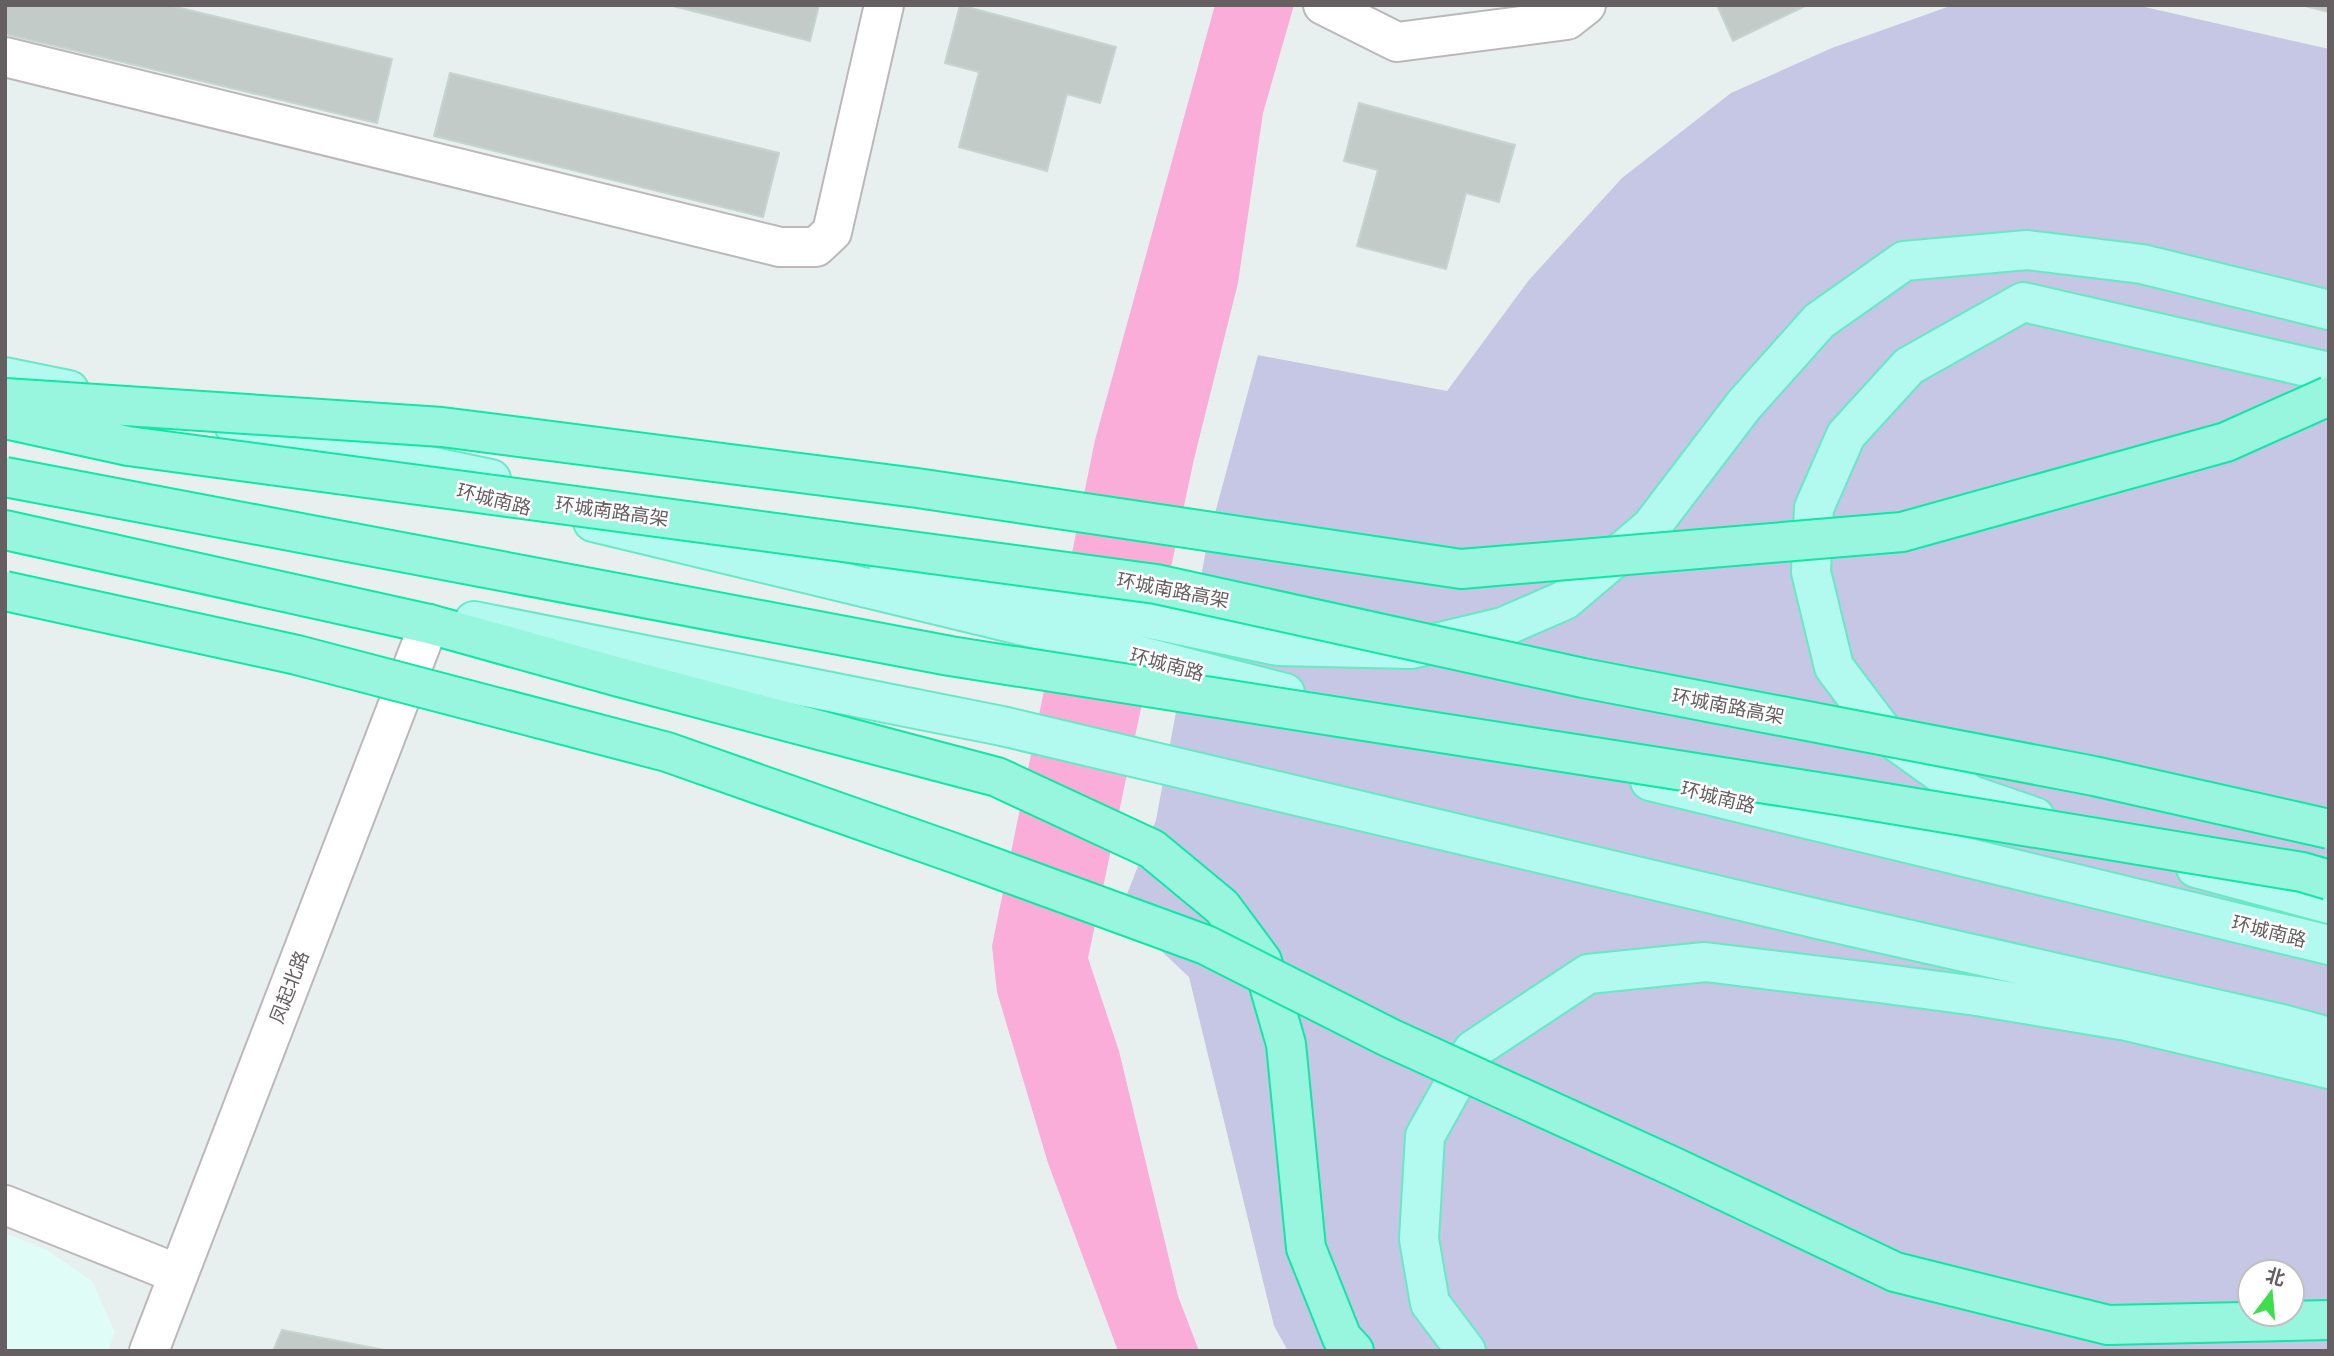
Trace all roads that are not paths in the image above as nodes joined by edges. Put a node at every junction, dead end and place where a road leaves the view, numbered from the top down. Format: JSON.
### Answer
{"nodes":[{"id":1,"x":884,"y":5,"type":"edge"},
{"id":2,"x":1323,"y":5,"type":"edge"},
{"id":3,"x":1586,"y":5,"type":"edge"},
{"id":4,"x":5,"y":57,"type":"edge"},
{"id":5,"x":2329,"y":310,"type":"edge"},
{"id":6,"x":2329,"y":372,"type":"edge"},
{"id":7,"x":5,"y":379,"type":"edge"},
{"id":8,"x":2329,"y":396,"type":"edge"},
{"id":9,"x":5,"y":398,"type":"edge"},
{"id":10,"x":5,"y":419,"type":"edge"},
{"id":11,"x":5,"y":477,"type":"edge"},
{"id":12,"x":5,"y":528,"type":"edge"},
{"id":13,"x":5,"y":591,"type":"edge"},
{"id":14,"x":1023,"y":609,"type":"junction"},
{"id":15,"x":429,"y":624,"type":"junction"},
{"id":16,"x":2329,"y":829,"type":"edge"},
{"id":17,"x":1952,"y":853,"type":"junction"},
{"id":18,"x":2329,"y":880,"type":"edge"},
{"id":19,"x":2329,"y":904,"type":"edge"},
{"id":20,"x":2329,"y":927,"type":"edge"},
{"id":21,"x":2329,"y":945,"type":"edge"},
{"id":22,"x":2329,"y":1037,"type":"edge"},
{"id":23,"x":2329,"y":1069,"type":"edge"},
{"id":24,"x":5,"y":1205,"type":"edge"},
{"id":25,"x":178,"y":1274,"type":"junction"},
{"id":26,"x":2329,"y":1320,"type":"edge"},
{"id":27,"x":1348,"y":1344,"type":"edge"},
{"id":28,"x":149,"y":1351,"type":"edge"},
{"id":29,"x":1465,"y":1351,"type":"edge"}],
"edges":[{"from":1,"to":4,"type":"street"},
{"from":2,"to":3,"type":"street"},
{"from":5,"to":14,"type":"main road","bridge":true},
{"from":6,"to":19,"type":"main road","bridge":true},
{"from":7,"to":14,"type":"main road","name":"环城南路"},
{"from":8,"to":9,"type":"highway","bridge":true},
{"from":10,"to":16,"type":"highway","name":"环城南路高架","bridge":true},
{"from":11,"to":18,"type":"highway","bridge":true},
{"from":12,"to":15,"type":"highway"},
{"from":12,"to":22,"type":"main road"},
{"from":13,"to":26,"type":"highway","bridge":true},
{"from":14,"to":17,"type":"main road","name":"环城南路","bridge":true},
{"from":15,"to":25,"type":"street","name":"凤起北路"},
{"from":15,"to":27,"type":"highway"},
{"from":17,"to":20,"type":"main road"},
{"from":17,"to":21,"type":"main road","name":"环城南路"},
{"from":23,"to":29,"type":"main road"},
{"from":24,"to":25,"type":"street"},
{"from":25,"to":28,"type":"street","name":"凤起北路"}]}
